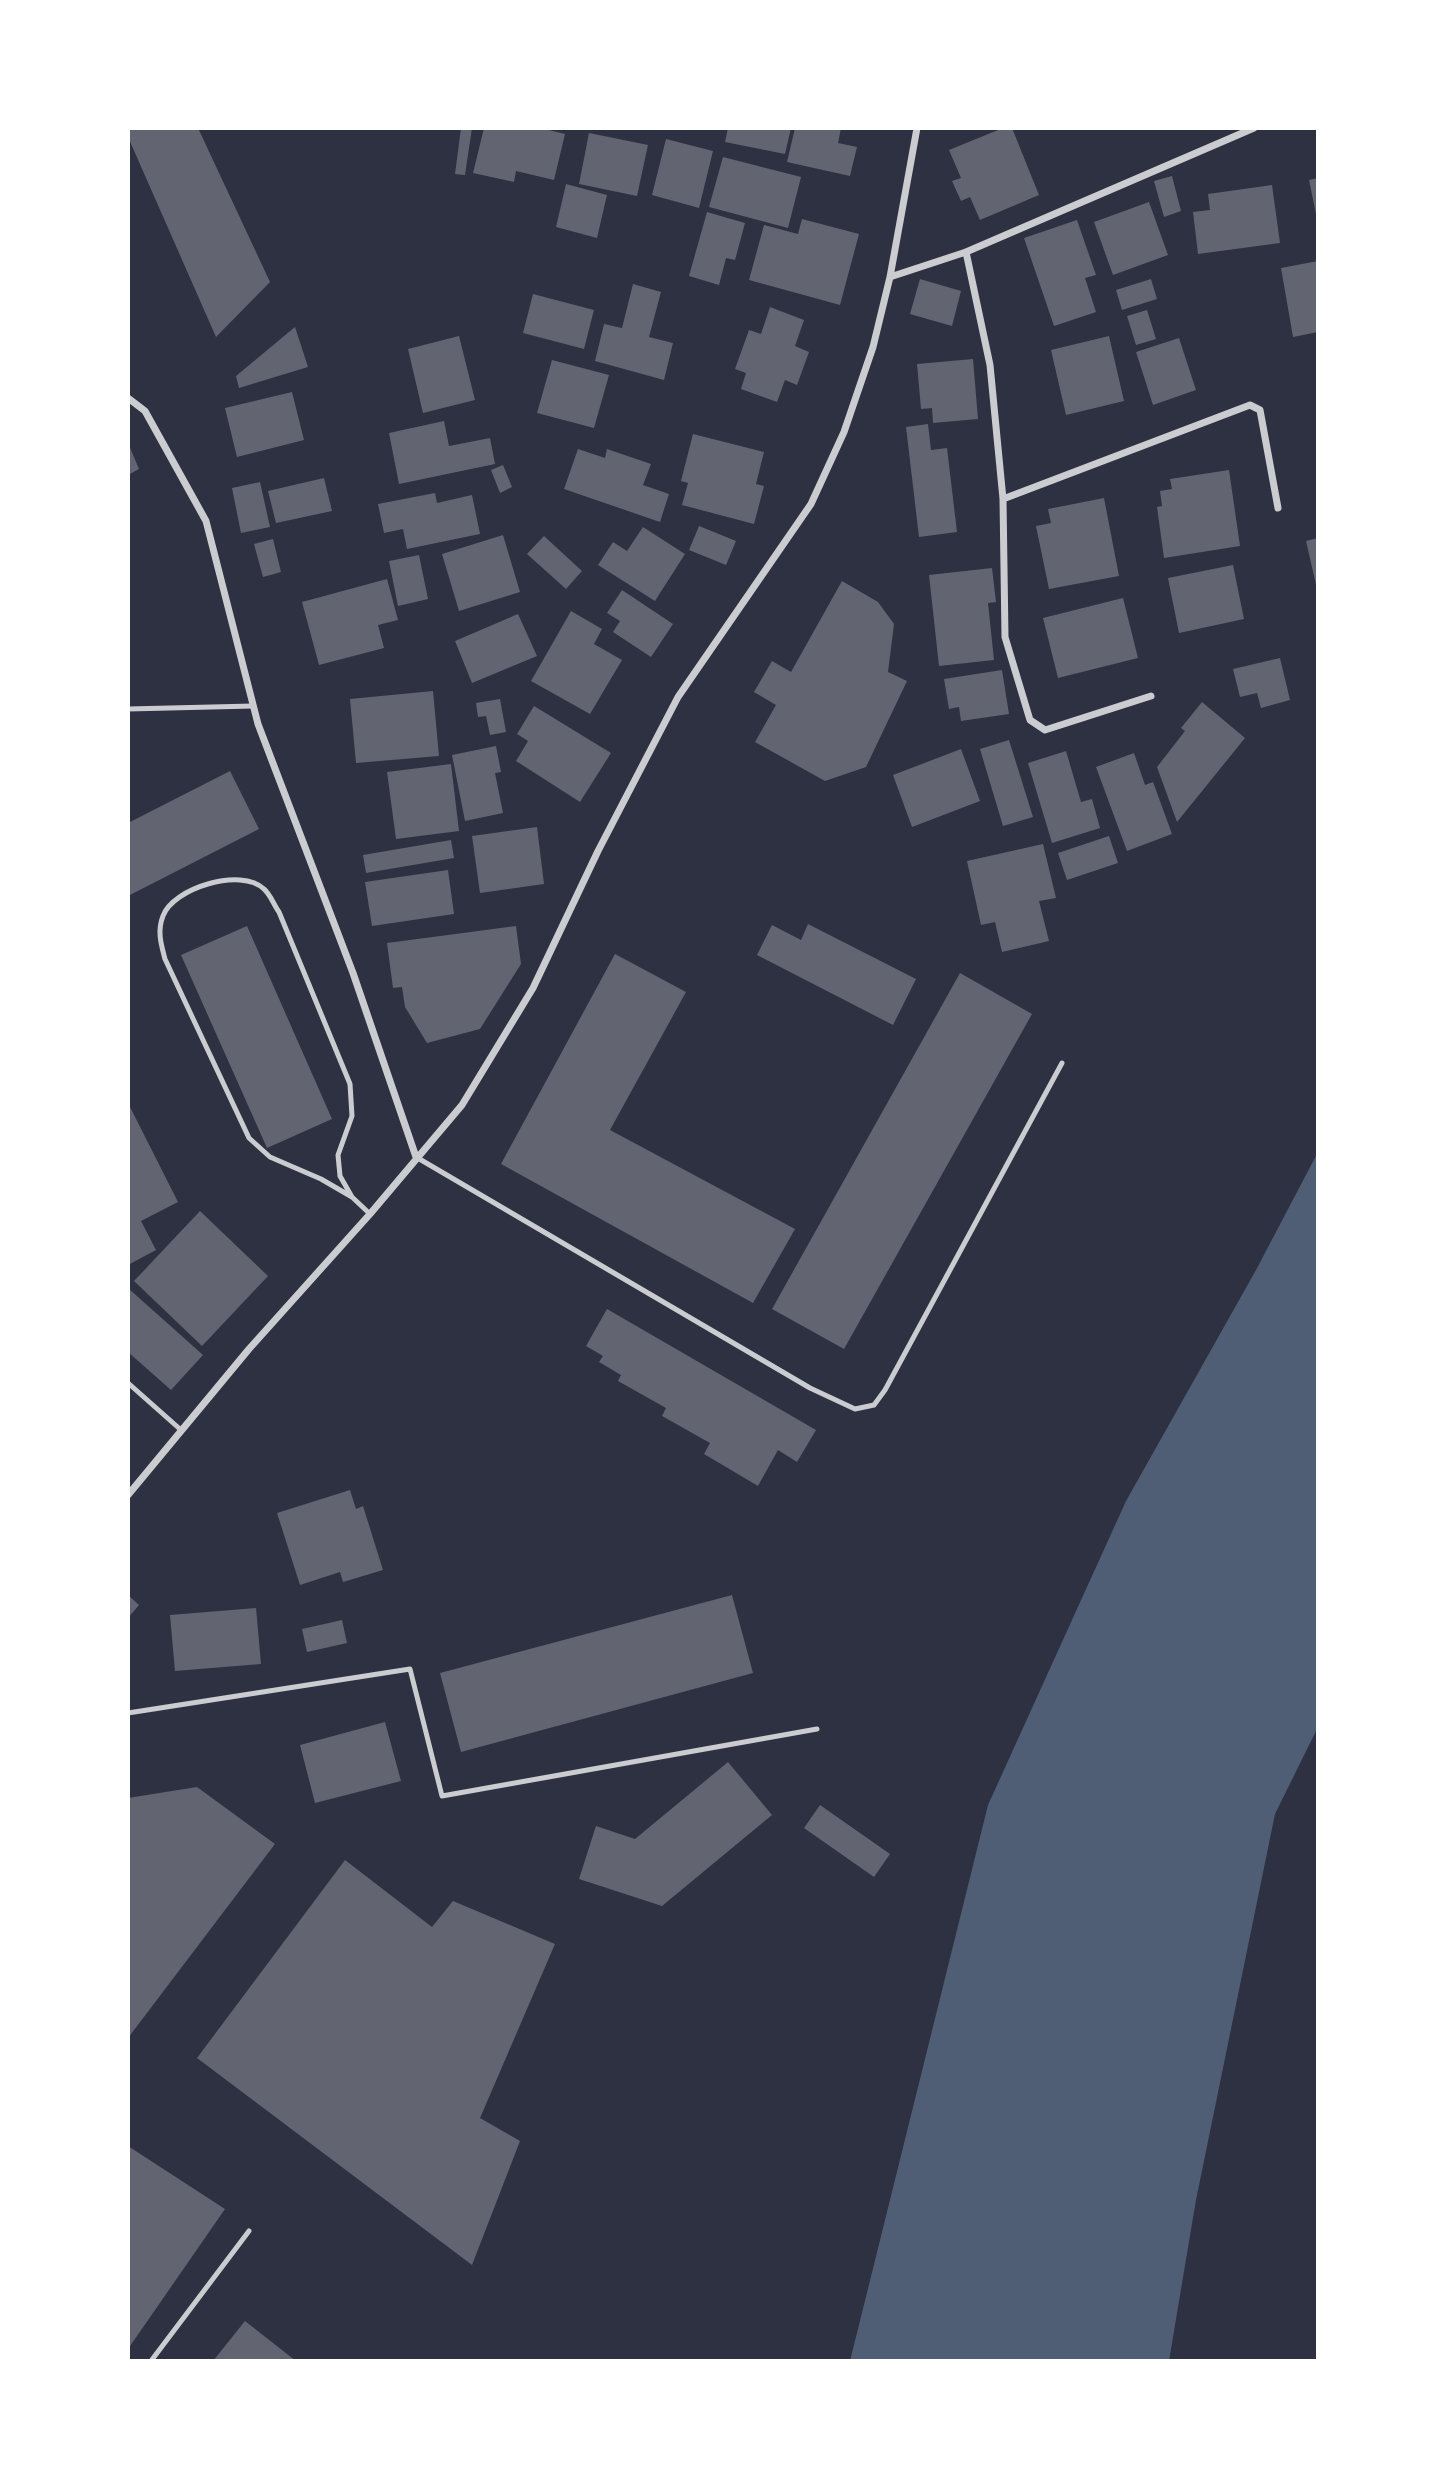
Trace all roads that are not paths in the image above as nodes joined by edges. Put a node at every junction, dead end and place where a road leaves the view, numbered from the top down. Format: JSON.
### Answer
{"nodes":[{"id":1,"x":917,"y":128,"type":"edge"},
{"id":2,"x":1254,"y":128,"type":"edge"},
{"id":3,"x":966,"y":252,"type":"junction"},
{"id":4,"x":890,"y":277,"type":"junction"},
{"id":5,"x":128,"y":398,"type":"edge"},
{"id":6,"x":1003,"y":499,"type":"junction"},
{"id":7,"x":1278,"y":508,"type":"dead end"},
{"id":8,"x":1151,"y":696,"type":"dead end"},
{"id":9,"x":253,"y":706,"type":"junction"},
{"id":10,"x":128,"y":709,"type":"edge"},
{"id":11,"x":1062,"y":1063,"type":"dead end"},
{"id":12,"x":416,"y":1157,"type":"junction"},
{"id":13,"x":352,"y":1197,"type":"junction"},
{"id":14,"x":370,"y":1214,"type":"junction"},
{"id":15,"x":128,"y":1383,"type":"edge"},
{"id":16,"x":181,"y":1430,"type":"junction"},
{"id":17,"x":128,"y":1494,"type":"edge"},
{"id":18,"x":128,"y":1713,"type":"edge"},
{"id":19,"x":817,"y":1729,"type":"dead end"},
{"id":20,"x":249,"y":2231,"type":"dead end"},
{"id":21,"x":151,"y":2361,"type":"edge"}],
"edges":[{"from":1,"to":4,"type":"street"},
{"from":2,"to":3,"type":"street"},
{"from":3,"to":4,"type":"street"},
{"from":3,"to":6,"type":"street"},
{"from":4,"to":12,"type":"street"},
{"from":5,"to":9,"type":"street"},
{"from":6,"to":7,"type":"street"},
{"from":6,"to":8,"type":"street"},
{"from":9,"to":10,"type":"lane"},
{"from":9,"to":12,"type":"street"},
{"from":11,"to":12,"type":"lane"},
{"from":12,"to":14,"type":"street"},
{"from":13,"to":13,"type":"lane"},
{"from":13,"to":14,"type":"lane"},
{"from":14,"to":16,"type":"street"},
{"from":15,"to":16,"type":"lane"},
{"from":16,"to":17,"type":"street"},
{"from":18,"to":19,"type":"lane"},
{"from":20,"to":21,"type":"lane"}]}
